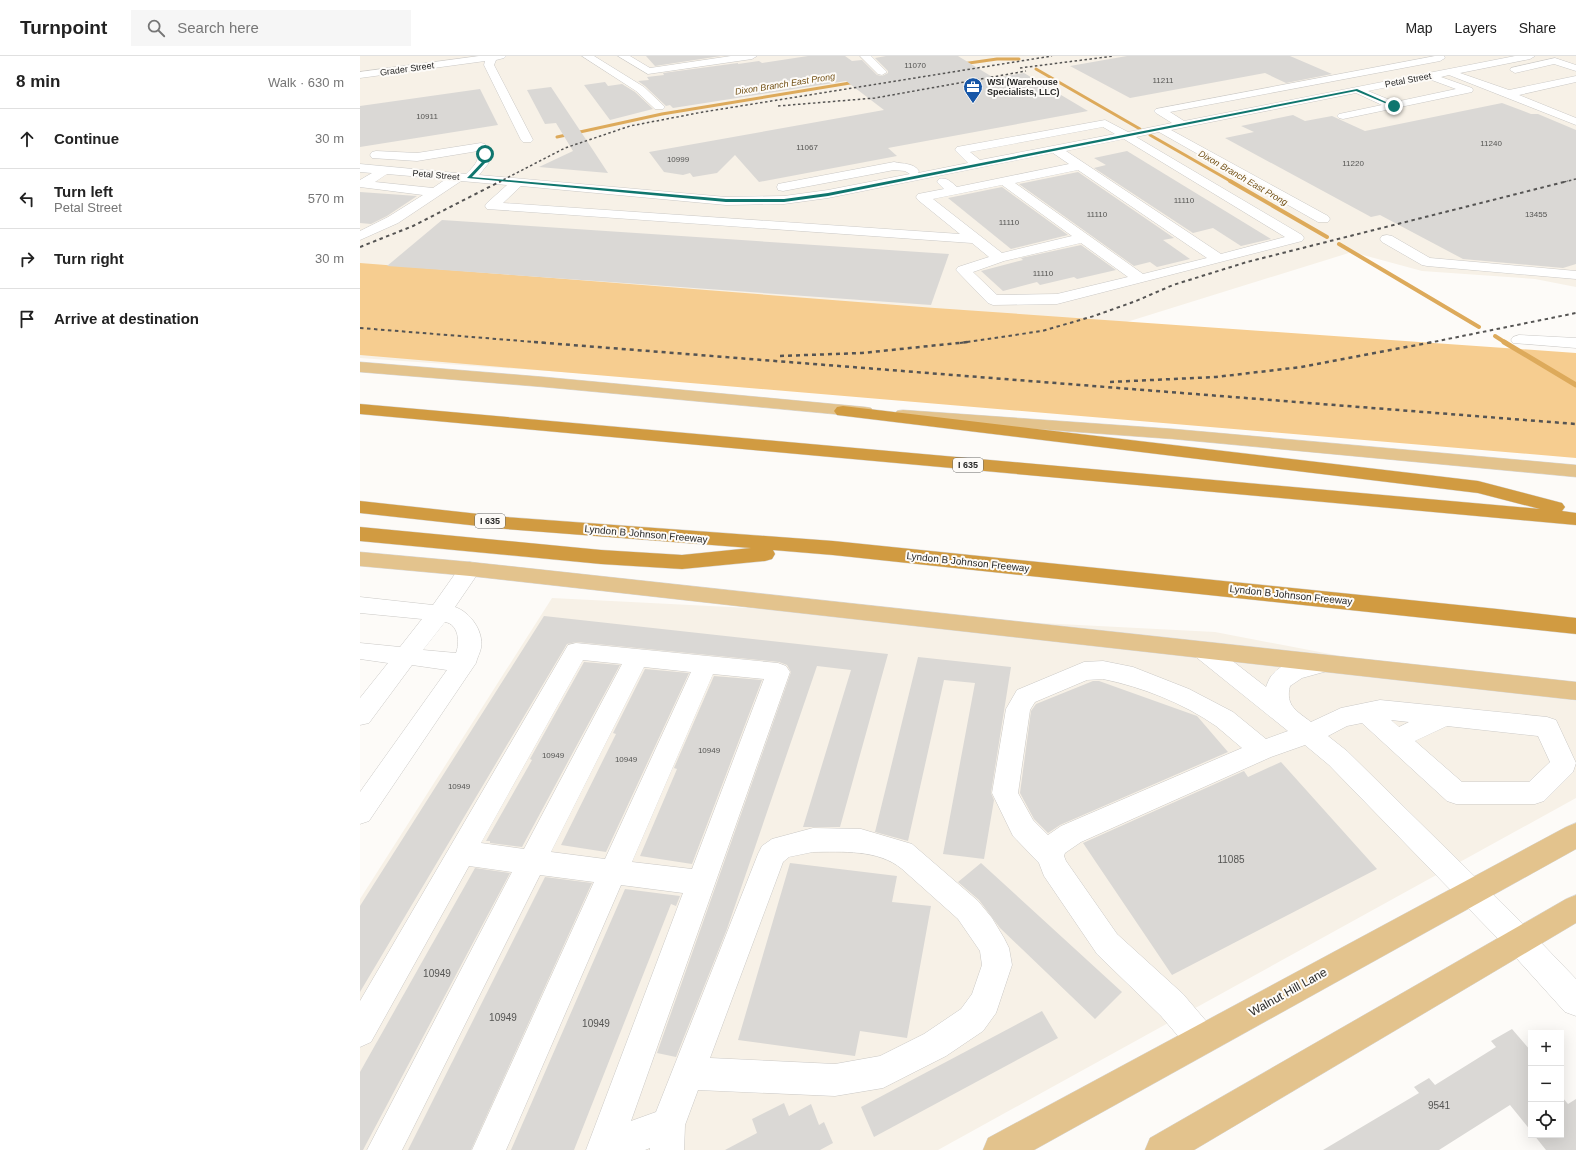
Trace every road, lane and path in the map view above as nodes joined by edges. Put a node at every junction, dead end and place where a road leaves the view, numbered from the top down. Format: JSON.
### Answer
{"nodes":[{"id":1,"x":426,"y":56,"type":"edge"},
{"id":2,"x":587,"y":56,"type":"edge"},
{"id":3,"x":623,"y":56,"type":"edge"},
{"id":4,"x":752,"y":56,"type":"edge"},
{"id":5,"x":865,"y":56,"type":"edge"},
{"id":6,"x":1452,"y":56,"type":"edge"},
{"id":7,"x":497,"y":57,"type":"edge"},
{"id":8,"x":1522,"y":57,"type":"edge"},
{"id":9,"x":1408,"y":64,"type":"junction"},
{"id":10,"x":360,"y":65,"type":"edge"},
{"id":11,"x":648,"y":71,"type":"junction"},
{"id":12,"x":882,"y":72,"type":"dead end"},
{"id":13,"x":1576,"y":72,"type":"edge"},
{"id":14,"x":1552,"y":73,"type":"dead end"},
{"id":15,"x":1439,"y":74,"type":"junction"},
{"id":16,"x":360,"y":75,"type":"edge"},
{"id":17,"x":1487,"y":75,"type":"dead end"},
{"id":18,"x":1536,"y":76,"type":"dead end"},
{"id":19,"x":621,"y":77,"type":"junction"},
{"id":20,"x":1507,"y":79,"type":"junction"},
{"id":21,"x":1357,"y":90,"type":"junction"},
{"id":22,"x":1525,"y":90,"type":"junction"},
{"id":23,"x":1507,"y":94,"type":"junction"},
{"id":24,"x":1239,"y":96,"type":"junction"},
{"id":25,"x":1394,"y":106,"type":"junction"},
{"id":26,"x":659,"y":108,"type":"dead end"},
{"id":27,"x":1265,"y":108,"type":"junction"},
{"id":28,"x":1343,"y":116,"type":"dead end"},
{"id":29,"x":1576,"y":122,"type":"edge"},
{"id":30,"x":1182,"y":124,"type":"junction"},
{"id":31,"x":1161,"y":129,"type":"junction"},
{"id":32,"x":1126,"y":136,"type":"junction"},
{"id":33,"x":479,"y":137,"type":"dead end"},
{"id":34,"x":527,"y":140,"type":"dead end"},
{"id":35,"x":1055,"y":149,"type":"junction"},
{"id":36,"x":365,"y":157,"type":"edge"},
{"id":37,"x":978,"y":165,"type":"junction"},
{"id":38,"x":1078,"y":166,"type":"junction"},
{"id":39,"x":360,"y":168,"type":"edge"},
{"id":40,"x":385,"y":170,"type":"junction"},
{"id":41,"x":546,"y":171,"type":"dead end"},
{"id":42,"x":933,"y":174,"type":"junction"},
{"id":43,"x":463,"y":177,"type":"junction"},
{"id":44,"x":630,"y":179,"type":"dead end"},
{"id":45,"x":1004,"y":181,"type":"junction"},
{"id":46,"x":522,"y":182,"type":"junction"},
{"id":47,"x":619,"y":191,"type":"junction"},
{"id":48,"x":954,"y":191,"type":"junction"},
{"id":49,"x":435,"y":192,"type":"junction"},
{"id":50,"x":1323,"y":220,"type":"dead end"},
{"id":51,"x":360,"y":236,"type":"edge"},
{"id":52,"x":1084,"y":238,"type":"junction"},
{"id":53,"x":976,"y":239,"type":"junction"},
{"id":54,"x":1387,"y":239,"type":"dead end"},
{"id":55,"x":999,"y":258,"type":"junction"},
{"id":56,"x":1219,"y":259,"type":"junction"},
{"id":57,"x":1576,"y":275,"type":"edge"},
{"id":58,"x":1140,"y":279,"type":"junction"},
{"id":59,"x":1519,"y":340,"type":"dead end"},
{"id":60,"x":1576,"y":343,"type":"edge"},
{"id":61,"x":360,"y":367,"type":"edge"},
{"id":62,"x":360,"y":409,"type":"edge"},
{"id":63,"x":843,"y":410,"type":"junction"},
{"id":64,"x":1576,"y":471,"type":"edge"},
{"id":65,"x":360,"y":507,"type":"edge"},
{"id":66,"x":1576,"y":512,"type":"edge"},
{"id":67,"x":1576,"y":519,"type":"edge"},
{"id":68,"x":360,"y":534,"type":"edge"},
{"id":69,"x":833,"y":548,"type":"junction"},
{"id":70,"x":360,"y":559,"type":"edge"},
{"id":71,"x":470,"y":569,"type":"junction"},
{"id":72,"x":360,"y":605,"type":"edge"},
{"id":73,"x":439,"y":613,"type":"junction"},
{"id":74,"x":1576,"y":626,"type":"edge"},
{"id":75,"x":360,"y":651,"type":"edge"},
{"id":76,"x":1204,"y":651,"type":"junction"},
{"id":77,"x":405,"y":656,"type":"junction"},
{"id":78,"x":637,"y":657,"type":"junction"},
{"id":79,"x":464,"y":663,"type":"junction"},
{"id":80,"x":706,"y":664,"type":"junction"},
{"id":81,"x":1323,"y":664,"type":"junction"},
{"id":82,"x":1573,"y":691,"type":"edge"},
{"id":83,"x":1281,"y":712,"type":"junction"},
{"id":84,"x":1366,"y":712,"type":"junction"},
{"id":85,"x":360,"y":716,"type":"edge"},
{"id":86,"x":1444,"y":716,"type":"junction"},
{"id":87,"x":1309,"y":734,"type":"junction"},
{"id":88,"x":1396,"y":738,"type":"junction"},
{"id":89,"x":1262,"y":750,"type":"junction"},
{"id":90,"x":360,"y":813,"type":"edge"},
{"id":91,"x":1576,"y":835,"type":"edge"},
{"id":92,"x":461,"y":853,"type":"junction"},
{"id":93,"x":1050,"y":856,"type":"junction"},
{"id":94,"x":532,"y":862,"type":"junction"},
{"id":95,"x":614,"y":872,"type":"junction"},
{"id":96,"x":701,"y":884,"type":"junction"},
{"id":97,"x":1470,"y":893,"type":"junction"},
{"id":98,"x":1576,"y":908,"type":"edge"},
{"id":99,"x":1520,"y":940,"type":"junction"},
{"id":100,"x":1576,"y":1000,"type":"edge"},
{"id":101,"x":360,"y":1031,"type":"edge"},
{"id":102,"x":1201,"y":1039,"type":"junction"},
{"id":103,"x":688,"y":1074,"type":"junction"},
{"id":104,"x":667,"y":1137,"type":"edge"},
{"id":105,"x":604,"y":1149,"type":"edge"},
{"id":106,"x":384,"y":1150,"type":"edge"},
{"id":107,"x":489,"y":1150,"type":"edge"},
{"id":108,"x":1000,"y":1150,"type":"edge"},
{"id":109,"x":1162,"y":1150,"type":"edge"}],
"edges":[{"from":1,"to":10,"type":"street"},
{"from":2,"to":19,"type":"street"},
{"from":3,"to":11,"type":"street"},
{"from":4,"to":11,"type":"street"},
{"from":5,"to":12,"type":"street"},
{"from":6,"to":9,"type":"street"},
{"from":7,"to":16,"type":"street","name":"Grader Street"},
{"from":7,"to":34,"type":"street"},
{"from":8,"to":15,"type":"street","name":"Petal Street"},
{"from":9,"to":15,"type":"street"},
{"from":9,"to":24,"type":"street"},
{"from":11,"to":19,"type":"street"},
{"from":13,"to":14,"type":"street"},
{"from":13,"to":20,"type":"street"},
{"from":13,"to":22,"type":"street"},
{"from":15,"to":21,"type":"street","name":"Petal Street"},
{"from":15,"to":23,"type":"street"},
{"from":15,"to":25,"type":"street"},
{"from":17,"to":20,"type":"street"},
{"from":18,"to":20,"type":"street"},
{"from":19,"to":26,"type":"street"},
{"from":20,"to":22,"type":"street"},
{"from":21,"to":25,"type":"street"},
{"from":21,"to":27,"type":"street","name":"Petal Street"},
{"from":22,"to":23,"type":"street"},
{"from":23,"to":29,"type":"street"},
{"from":24,"to":27,"type":"street"},
{"from":24,"to":30,"type":"street"},
{"from":25,"to":28,"type":"street"},
{"from":27,"to":30,"type":"street","name":"Petal Street"},
{"from":30,"to":31,"type":"street","name":"Petal Street"},
{"from":31,"to":32,"type":"street","name":"Petal Street"},
{"from":31,"to":50,"type":"street"},
{"from":32,"to":35,"type":"street","name":"Petal Street"},
{"from":32,"to":37,"type":"street"},
{"from":32,"to":56,"type":"street"},
{"from":33,"to":36,"type":"street"},
{"from":35,"to":37,"type":"street","name":"Petal Street"},
{"from":35,"to":38,"type":"street"},
{"from":36,"to":43,"type":"street"},
{"from":37,"to":42,"type":"street","name":"Petal Street"},
{"from":38,"to":45,"type":"street"},
{"from":38,"to":56,"type":"street"},
{"from":39,"to":40,"type":"street","name":"Petal Street"},
{"from":40,"to":43,"type":"street","name":"Petal Street"},
{"from":40,"to":49,"type":"street"},
{"from":41,"to":46,"type":"street"},
{"from":42,"to":47,"type":"street","name":"Petal Street"},
{"from":42,"to":48,"type":"street"},
{"from":43,"to":46,"type":"street","name":"Petal Street"},
{"from":43,"to":49,"type":"street"},
{"from":44,"to":47,"type":"street"},
{"from":45,"to":48,"type":"street"},
{"from":45,"to":52,"type":"street"},
{"from":46,"to":47,"type":"street","name":"Petal Street"},
{"from":46,"to":53,"type":"street"},
{"from":48,"to":53,"type":"street"},
{"from":49,"to":51,"type":"street"},
{"from":52,"to":55,"type":"street"},
{"from":52,"to":58,"type":"street"},
{"from":53,"to":55,"type":"street"},
{"from":54,"to":57,"type":"street"},
{"from":55,"to":58,"type":"street"},
{"from":56,"to":58,"type":"street"},
{"from":59,"to":60,"type":"street"},
{"from":61,"to":63,"type":"main road"},
{"from":62,"to":67,"type":"highway","number":"I 635"},
{"from":63,"to":64,"type":"main road"},
{"from":63,"to":66,"type":"highway"},
{"from":65,"to":69,"type":"highway","name":"Lyndon B Johnson Freeway","number":"I 635"},
{"from":68,"to":69,"type":"highway"},
{"from":69,"to":74,"type":"highway","name":"Lyndon B Johnson Freeway","number":"I 635"},
{"from":70,"to":71,"type":"main road"},
{"from":71,"to":73,"type":"street"},
{"from":71,"to":76,"type":"main road"},
{"from":72,"to":73,"type":"street"},
{"from":73,"to":77,"type":"street"},
{"from":73,"to":79,"type":"street"},
{"from":75,"to":77,"type":"street"},
{"from":76,"to":81,"type":"main road"},
{"from":76,"to":83,"type":"street"},
{"from":77,"to":79,"type":"street"},
{"from":77,"to":85,"type":"street"},
{"from":78,"to":80,"type":"street"},
{"from":78,"to":92,"type":"street"},
{"from":78,"to":94,"type":"street"},
{"from":79,"to":90,"type":"street"},
{"from":80,"to":95,"type":"street"},
{"from":80,"to":96,"type":"street"},
{"from":81,"to":82,"type":"main road"},
{"from":81,"to":83,"type":"street"},
{"from":83,"to":87,"type":"street"},
{"from":84,"to":86,"type":"street"},
{"from":84,"to":87,"type":"street"},
{"from":84,"to":88,"type":"street"},
{"from":86,"to":88,"type":"street"},
{"from":86,"to":88,"type":"street"},
{"from":87,"to":89,"type":"street"},
{"from":87,"to":97,"type":"street"},
{"from":89,"to":93,"type":"street"},
{"from":89,"to":93,"type":"street"},
{"from":91,"to":97,"type":"main road","name":"Walnut Hill Lane"},
{"from":92,"to":94,"type":"street"},
{"from":92,"to":101,"type":"street"},
{"from":93,"to":102,"type":"street"},
{"from":94,"to":95,"type":"street"},
{"from":94,"to":106,"type":"street"},
{"from":95,"to":96,"type":"street"},
{"from":95,"to":107,"type":"street"},
{"from":96,"to":105,"type":"street"},
{"from":97,"to":99,"type":"street"},
{"from":97,"to":102,"type":"main road","name":"Walnut Hill Lane"},
{"from":98,"to":99,"type":"main road"},
{"from":99,"to":100,"type":"street"},
{"from":99,"to":109,"type":"main road"},
{"from":102,"to":108,"type":"main road","name":"Walnut Hill Lane"},
{"from":103,"to":103,"type":"street"},
{"from":103,"to":104,"type":"street"},
{"from":104,"to":105,"type":"street"}]}
